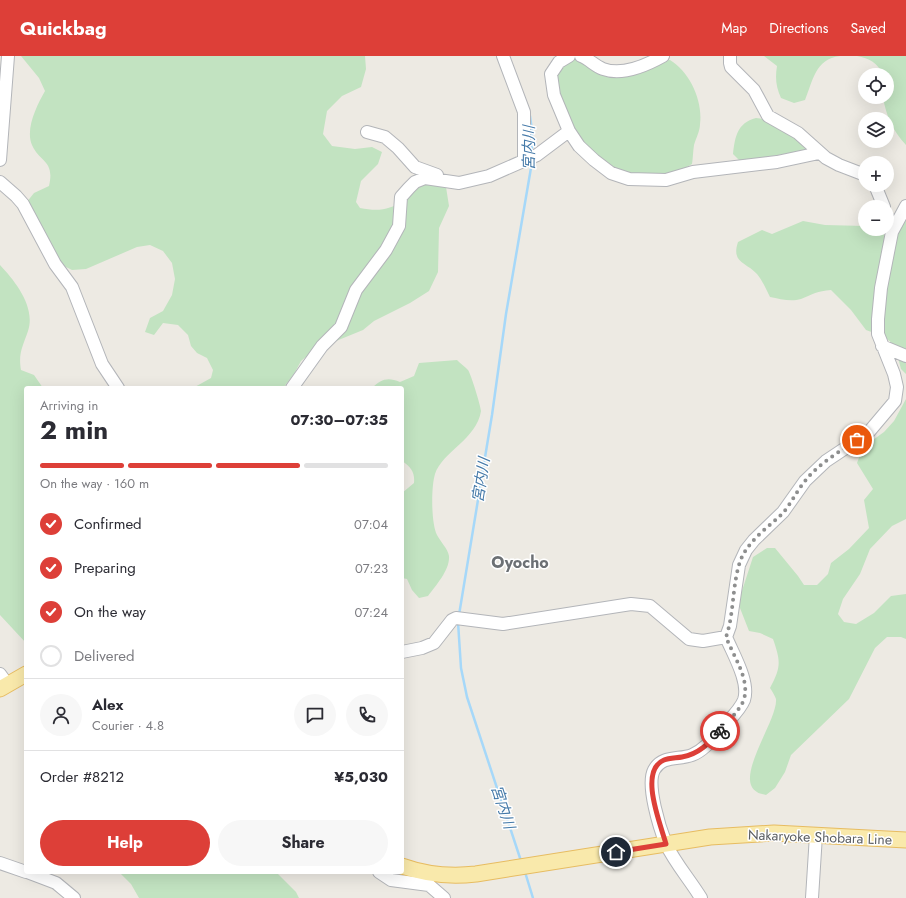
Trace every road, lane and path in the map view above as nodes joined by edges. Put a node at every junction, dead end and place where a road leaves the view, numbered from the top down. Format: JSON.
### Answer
{"nodes":[{"id":1,"x":8,"y":56,"type":"edge"},
{"id":2,"x":504,"y":56,"type":"edge"},
{"id":3,"x":570,"y":56,"type":"edge"},
{"id":4,"x":581,"y":56,"type":"edge"},
{"id":5,"x":663,"y":56,"type":"edge"},
{"id":6,"x":730,"y":56,"type":"edge"},
{"id":7,"x":569,"y":131,"type":"junction"},
{"id":8,"x":367,"y":132,"type":"dead end"},
{"id":9,"x":819,"y":153,"type":"junction"},
{"id":10,"x":528,"y":159,"type":"junction"},
{"id":11,"x":0,"y":160,"type":"edge"},
{"id":12,"x":858,"y":172,"type":"edge"},
{"id":13,"x":442,"y":180,"type":"junction"},
{"id":14,"x":0,"y":182,"type":"edge"},
{"id":15,"x":906,"y":206,"type":"edge"},
{"id":16,"x":894,"y":228,"type":"edge"},
{"id":17,"x":891,"y":236,"type":"edge"},
{"id":18,"x":882,"y":346,"type":"junction"},
{"id":19,"x":906,"y":356,"type":"edge"},
{"id":20,"x":117,"y":386,"type":"edge"},
{"id":21,"x":293,"y":386,"type":"edge"},
{"id":22,"x":726,"y":637,"type":"junction"},
{"id":23,"x":404,"y":652,"type":"edge"},
{"id":24,"x":24,"y":675,"type":"edge"},
{"id":25,"x":3,"y":683,"type":"edge"},
{"id":26,"x":816,"y":834,"type":"junction"},
{"id":27,"x":906,"y":840,"type":"edge"},
{"id":28,"x":666,"y":844,"type":"junction"},
{"id":29,"x":0,"y":863,"type":"edge"},
{"id":30,"x":404,"y":867,"type":"edge"},
{"id":31,"x":24,"y":871,"type":"edge"},
{"id":32,"x":381,"y":874,"type":"edge"},
{"id":33,"x":48,"y":875,"type":"edge"},
{"id":34,"x":74,"y":898,"type":"edge"},
{"id":35,"x":444,"y":898,"type":"edge"},
{"id":36,"x":701,"y":898,"type":"edge"},
{"id":37,"x":812,"y":898,"type":"edge"}],
"edges":[{"from":1,"to":11,"type":"street"},
{"from":2,"to":10,"type":"street"},
{"from":3,"to":7,"type":"street"},
{"from":4,"to":5,"type":"street"},
{"from":6,"to":9,"type":"street"},
{"from":7,"to":9,"type":"street"},
{"from":7,"to":10,"type":"street"},
{"from":8,"to":13,"type":"street"},
{"from":9,"to":12,"type":"street"},
{"from":10,"to":13,"type":"street"},
{"from":13,"to":21,"type":"street"},
{"from":14,"to":20,"type":"street"},
{"from":15,"to":16,"type":"street"},
{"from":17,"to":18,"type":"street"},
{"from":18,"to":19,"type":"street"},
{"from":18,"to":22,"type":"street"},
{"from":22,"to":23,"type":"street"},
{"from":22,"to":28,"type":"street"},
{"from":24,"to":25,"type":"main road"},
{"from":26,"to":27,"type":"main road","name":"Nakaryoke Shobara Line"},
{"from":26,"to":28,"type":"main road","name":"Nakaryoke Shobara Line"},
{"from":26,"to":37,"type":"street"},
{"from":28,"to":30,"type":"main road","name":"Nakaryoke Shobara Line"},
{"from":28,"to":36,"type":"street"},
{"from":29,"to":31,"type":"street"},
{"from":32,"to":35,"type":"street"},
{"from":33,"to":34,"type":"street"}]}
